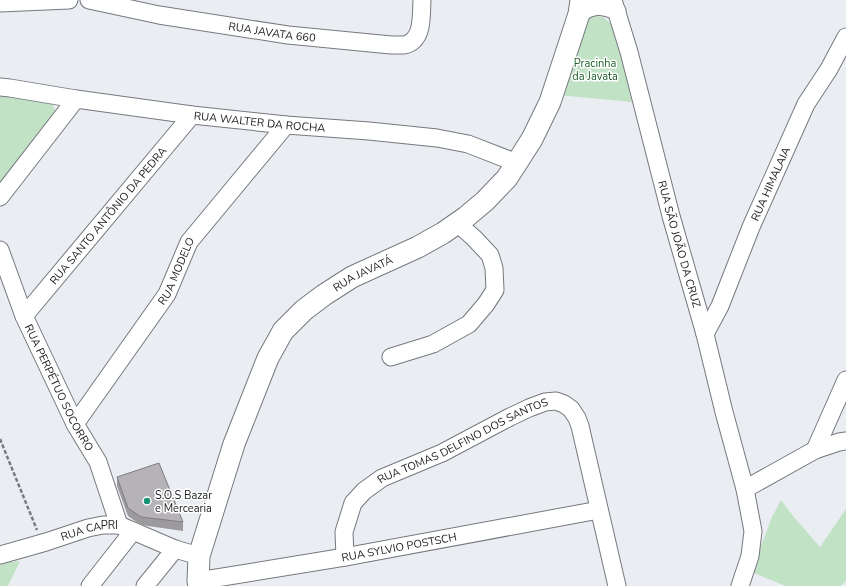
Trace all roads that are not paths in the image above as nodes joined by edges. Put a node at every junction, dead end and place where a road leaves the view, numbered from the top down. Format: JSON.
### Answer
{"nodes":[{"id":1,"x":69,"y":0,"type":"edge"},
{"id":2,"x":89,"y":0,"type":"edge"},
{"id":3,"x":422,"y":0,"type":"edge"},
{"id":4,"x":7,"y":2,"type":"edge"},
{"id":5,"x":615,"y":6,"type":"edge"},
{"id":6,"x":580,"y":7,"type":"edge"},
{"id":7,"x":846,"y":37,"type":"edge"},
{"id":8,"x":0,"y":87,"type":"edge"},
{"id":9,"x":76,"y":99,"type":"junction"},
{"id":10,"x":192,"y":115,"type":"junction"},
{"id":11,"x":286,"y":125,"type":"junction"},
{"id":12,"x":517,"y":163,"type":"junction"},
{"id":13,"x":0,"y":197,"type":"edge"},
{"id":14,"x":457,"y":224,"type":"junction"},
{"id":15,"x":0,"y":250,"type":"edge"},
{"id":16,"x":24,"y":316,"type":"junction"},
{"id":17,"x":705,"y":334,"type":"junction"},
{"id":18,"x":391,"y":357,"type":"dead end"},
{"id":19,"x":846,"y":380,"type":"edge"},
{"id":20,"x":75,"y":424,"type":"junction"},
{"id":21,"x":846,"y":441,"type":"edge"},
{"id":22,"x":815,"y":450,"type":"junction"},
{"id":23,"x":745,"y":489,"type":"junction"},
{"id":24,"x":599,"y":510,"type":"junction"},
{"id":25,"x":126,"y":528,"type":"junction"},
{"id":26,"x":175,"y":549,"type":"junction"},
{"id":27,"x":0,"y":555,"type":"edge"},
{"id":28,"x":199,"y":556,"type":"junction"},
{"id":29,"x":345,"y":557,"type":"junction"},
{"id":30,"x":199,"y":584,"type":"edge"},
{"id":31,"x":90,"y":586,"type":"edge"},
{"id":32,"x":145,"y":586,"type":"edge"},
{"id":33,"x":617,"y":586,"type":"edge"},
{"id":34,"x":740,"y":586,"type":"edge"}],
"edges":[{"from":1,"to":4,"type":"street"},
{"from":2,"to":3,"type":"street","name":"RUA JAVATA 660"},
{"from":5,"to":6,"type":"street"},
{"from":5,"to":17,"type":"street","name":"RUA SÃO JOÃO DA CRUZ"},
{"from":6,"to":12,"type":"street","name":"RUA JAVATÁ"},
{"from":7,"to":17,"type":"street","name":"RUA HIMALAIA"},
{"from":8,"to":9,"type":"street","name":"RUA WALTER DA ROCHA"},
{"from":9,"to":10,"type":"street","name":"RUA WALTER DA ROCHA"},
{"from":9,"to":13,"type":"street"},
{"from":10,"to":11,"type":"street","name":"RUA WALTER DA ROCHA"},
{"from":10,"to":16,"type":"street","name":"RUA SANTO ANTÔNIO DA PEDRA"},
{"from":11,"to":12,"type":"street","name":"RUA WALTER DA ROCHA"},
{"from":11,"to":20,"type":"street","name":"RUA MODELO"},
{"from":12,"to":14,"type":"street","name":"RUA JAVATÁ"},
{"from":14,"to":18,"type":"street"},
{"from":14,"to":28,"type":"street","name":"RUA JAVATÁ"},
{"from":15,"to":16,"type":"street","name":"RUA PERPÉTUO SOCORRO"},
{"from":16,"to":20,"type":"street","name":"RUA PERPÉTUO SOCORRO"},
{"from":17,"to":23,"type":"street","name":"RUA SÃO JOÃO DA CRUZ"},
{"from":19,"to":22,"type":"street"},
{"from":20,"to":25,"type":"street","name":"RUA PERPÉTUO SOCORRO"},
{"from":21,"to":22,"type":"street"},
{"from":22,"to":23,"type":"street"},
{"from":23,"to":34,"type":"street","name":"RUA SÃO JOÃO DA CRUZ"},
{"from":24,"to":29,"type":"street","name":"RUA SYLVIO POSTSCH"},
{"from":24,"to":29,"type":"street","name":"RUA TOMAS DELFINO DOS SANTOS"},
{"from":24,"to":33,"type":"street","name":"RUA TOMAS DELFINO DOS SANTOS"},
{"from":25,"to":26,"type":"street","name":"RUA CAPRI"},
{"from":25,"to":27,"type":"street","name":"RUA CAPRI"},
{"from":25,"to":31,"type":"street"},
{"from":26,"to":28,"type":"street","name":"RUA CAPRI"},
{"from":26,"to":32,"type":"street"},
{"from":28,"to":30,"type":"street","name":"RUA JAVATÁ"},
{"from":29,"to":30,"type":"street","name":"RUA SYLVIO POSTSCH"}]}
